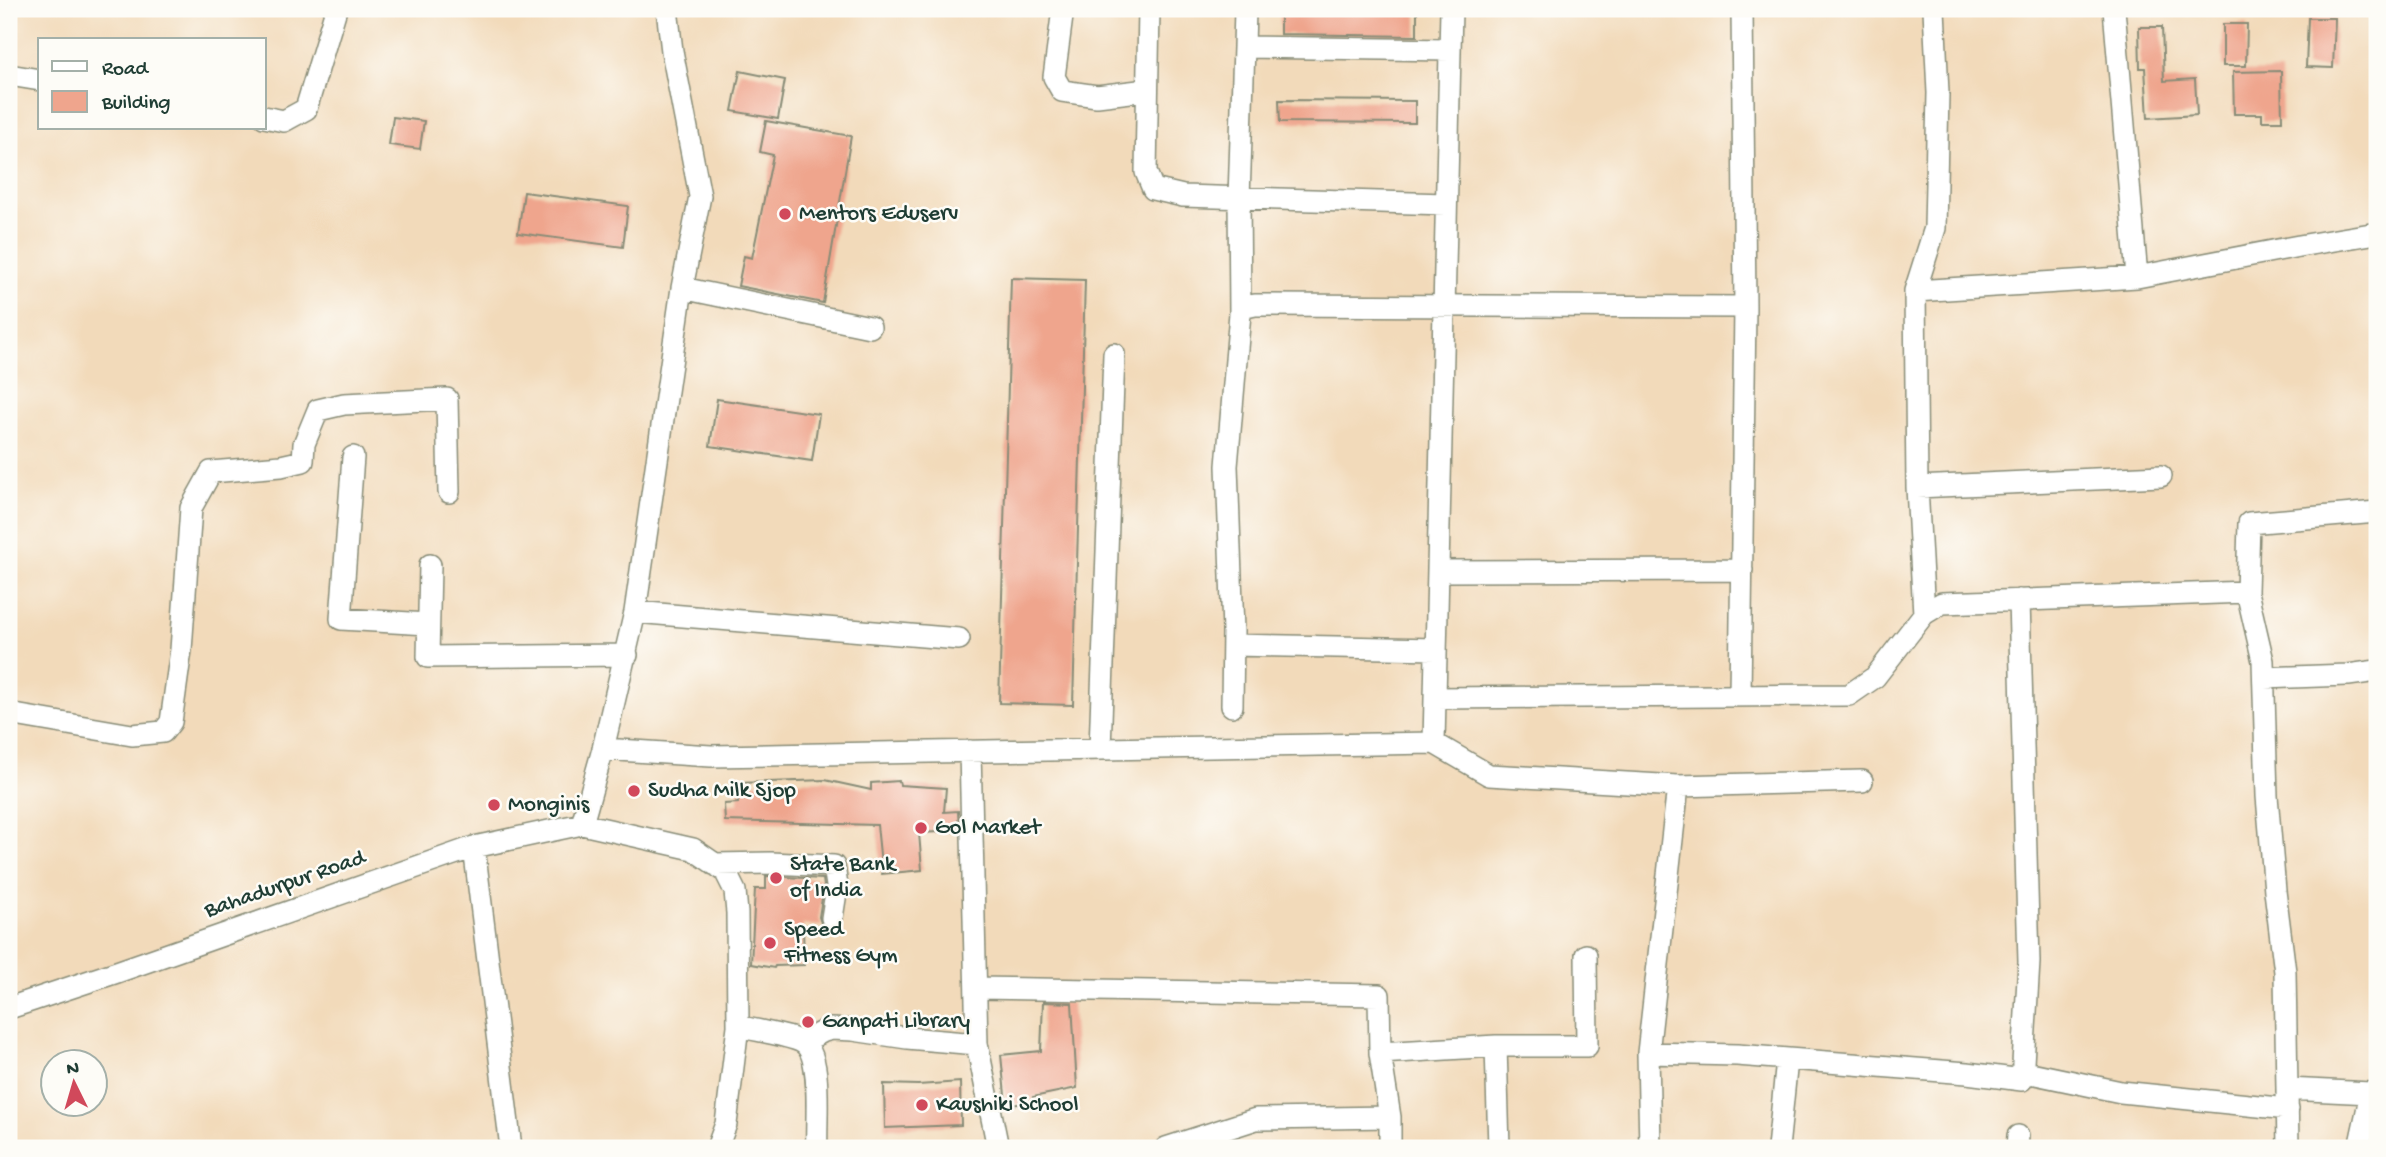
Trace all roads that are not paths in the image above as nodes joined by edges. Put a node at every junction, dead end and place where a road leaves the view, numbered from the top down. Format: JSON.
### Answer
{"nodes":[{"id":1,"x":336,"y":9,"type":"edge"},
{"id":2,"x":667,"y":9,"type":"edge"},
{"id":3,"x":1063,"y":9,"type":"edge"},
{"id":4,"x":1149,"y":9,"type":"edge"},
{"id":5,"x":1245,"y":9,"type":"edge"},
{"id":6,"x":1451,"y":9,"type":"edge"},
{"id":7,"x":1742,"y":9,"type":"edge"},
{"id":8,"x":1934,"y":9,"type":"edge"},
{"id":9,"x":2115,"y":9,"type":"edge"},
{"id":10,"x":1244,"y":47,"type":"junction"},
{"id":11,"x":1450,"y":50,"type":"junction"},
{"id":12,"x":9,"y":75,"type":"edge"},
{"id":13,"x":38,"y":80,"type":"edge"},
{"id":14,"x":1147,"y":90,"type":"junction"},
{"id":15,"x":266,"y":117,"type":"edge"},
{"id":16,"x":1240,"y":198,"type":"junction"},
{"id":17,"x":1446,"y":204,"type":"junction"},
{"id":18,"x":2377,"y":233,"type":"edge"},
{"id":19,"x":2137,"y":277,"type":"junction"},
{"id":20,"x":682,"y":288,"type":"junction"},
{"id":21,"x":1915,"y":291,"type":"junction"},
{"id":22,"x":1444,"y":304,"type":"junction"},
{"id":23,"x":1745,"y":307,"type":"junction"},
{"id":24,"x":1240,"y":313,"type":"junction"},
{"id":25,"x":870,"y":327,"type":"dead end"},
{"id":26,"x":1114,"y":354,"type":"dead end"},
{"id":27,"x":353,"y":457,"type":"dead end"},
{"id":28,"x":2161,"y":475,"type":"dead end"},
{"id":29,"x":1917,"y":487,"type":"junction"},
{"id":30,"x":449,"y":492,"type":"dead end"},
{"id":31,"x":2377,"y":512,"type":"edge"},
{"id":32,"x":430,"y":565,"type":"dead end"},
{"id":33,"x":1742,"y":570,"type":"junction"},
{"id":34,"x":1438,"y":571,"type":"junction"},
{"id":35,"x":2248,"y":592,"type":"junction"},
{"id":36,"x":2019,"y":600,"type":"junction"},
{"id":37,"x":635,"y":612,"type":"junction"},
{"id":38,"x":1924,"y":614,"type":"junction"},
{"id":39,"x":428,"y":624,"type":"junction"},
{"id":40,"x":959,"y":639,"type":"dead end"},
{"id":41,"x":1233,"y":645,"type":"junction"},
{"id":42,"x":1436,"y":649,"type":"junction"},
{"id":43,"x":627,"y":655,"type":"junction"},
{"id":44,"x":2377,"y":671,"type":"edge"},
{"id":45,"x":2264,"y":678,"type":"junction"},
{"id":46,"x":1740,"y":696,"type":"junction"},
{"id":47,"x":1435,"y":698,"type":"junction"},
{"id":48,"x":1232,"y":706,"type":"dead end"},
{"id":49,"x":9,"y":713,"type":"edge"},
{"id":50,"x":1434,"y":744,"type":"junction"},
{"id":51,"x":603,"y":749,"type":"junction"},
{"id":52,"x":1100,"y":749,"type":"junction"},
{"id":53,"x":970,"y":751,"type":"junction"},
{"id":54,"x":1863,"y":781,"type":"dead end"},
{"id":55,"x":1678,"y":786,"type":"junction"},
{"id":56,"x":582,"y":824,"type":"junction"},
{"id":57,"x":474,"y":847,"type":"junction"},
{"id":58,"x":714,"y":864,"type":"junction"},
{"id":59,"x":832,"y":918,"type":"dead end"},
{"id":60,"x":1586,"y":955,"type":"dead end"},
{"id":61,"x":976,"y":988,"type":"junction"},
{"id":62,"x":9,"y":1008,"type":"edge"},
{"id":63,"x":738,"y":1026,"type":"junction"},
{"id":64,"x":803,"y":1042,"type":"junction"},
{"id":65,"x":977,"y":1044,"type":"junction"},
{"id":66,"x":1496,"y":1046,"type":"junction"},
{"id":67,"x":1380,"y":1053,"type":"junction"},
{"id":68,"x":1648,"y":1053,"type":"junction"},
{"id":69,"x":1787,"y":1060,"type":"junction"},
{"id":70,"x":2021,"y":1070,"type":"junction"},
{"id":71,"x":2374,"y":1093,"type":"edge"},
{"id":72,"x":2288,"y":1099,"type":"junction"},
{"id":73,"x":1390,"y":1117,"type":"junction"},
{"id":74,"x":511,"y":1148,"type":"edge"},
{"id":75,"x":717,"y":1148,"type":"edge"},
{"id":76,"x":817,"y":1148,"type":"edge"},
{"id":77,"x":998,"y":1148,"type":"edge"},
{"id":78,"x":1166,"y":1148,"type":"edge"},
{"id":79,"x":1390,"y":1148,"type":"edge"},
{"id":80,"x":1499,"y":1148,"type":"edge"},
{"id":81,"x":1650,"y":1148,"type":"edge"},
{"id":82,"x":1778,"y":1148,"type":"edge"},
{"id":83,"x":2288,"y":1148,"type":"edge"},
{"id":84,"x":2359,"y":1148,"type":"edge"}],
"edges":[{"from":1,"to":15,"type":"street"},
{"from":2,"to":20,"type":"street"},
{"from":3,"to":14,"type":"street"},
{"from":4,"to":14,"type":"street"},
{"from":5,"to":10,"type":"street"},
{"from":6,"to":11,"type":"street"},
{"from":7,"to":23,"type":"street"},
{"from":8,"to":21,"type":"street"},
{"from":9,"to":19,"type":"street"},
{"from":10,"to":11,"type":"street"},
{"from":10,"to":16,"type":"street"},
{"from":11,"to":17,"type":"street"},
{"from":12,"to":13,"type":"street"},
{"from":14,"to":16,"type":"street"},
{"from":16,"to":17,"type":"street"},
{"from":16,"to":24,"type":"street"},
{"from":17,"to":22,"type":"street"},
{"from":18,"to":19,"type":"street"},
{"from":19,"to":21,"type":"street"},
{"from":20,"to":25,"type":"street"},
{"from":20,"to":37,"type":"street"},
{"from":21,"to":29,"type":"street"},
{"from":22,"to":23,"type":"street"},
{"from":22,"to":24,"type":"street"},
{"from":22,"to":34,"type":"street"},
{"from":23,"to":33,"type":"street"},
{"from":24,"to":41,"type":"street"},
{"from":26,"to":52,"type":"street"},
{"from":27,"to":39,"type":"street"},
{"from":28,"to":29,"type":"street"},
{"from":29,"to":38,"type":"street"},
{"from":30,"to":49,"type":"street"},
{"from":31,"to":35,"type":"street"},
{"from":32,"to":39,"type":"street"},
{"from":33,"to":34,"type":"street"},
{"from":33,"to":46,"type":"street"},
{"from":34,"to":42,"type":"street"},
{"from":35,"to":36,"type":"street"},
{"from":35,"to":45,"type":"street"},
{"from":36,"to":38,"type":"street"},
{"from":36,"to":70,"type":"street"},
{"from":37,"to":40,"type":"street"},
{"from":37,"to":43,"type":"street"},
{"from":38,"to":46,"type":"street"},
{"from":39,"to":43,"type":"street"},
{"from":41,"to":42,"type":"street"},
{"from":41,"to":48,"type":"street"},
{"from":42,"to":47,"type":"street"},
{"from":43,"to":51,"type":"street"},
{"from":44,"to":45,"type":"street"},
{"from":45,"to":72,"type":"street"},
{"from":46,"to":47,"type":"street"},
{"from":47,"to":50,"type":"street"},
{"from":50,"to":52,"type":"street"},
{"from":50,"to":55,"type":"street"},
{"from":51,"to":53,"type":"street"},
{"from":51,"to":56,"type":"street"},
{"from":52,"to":53,"type":"street"},
{"from":53,"to":61,"type":"street"},
{"from":54,"to":55,"type":"street"},
{"from":55,"to":68,"type":"street"},
{"from":56,"to":57,"type":"street","name":"Bahadurpur Road"},
{"from":56,"to":58,"type":"street"},
{"from":57,"to":62,"type":"street","name":"Bahadurpur Road"},
{"from":57,"to":74,"type":"street"},
{"from":58,"to":59,"type":"street"},
{"from":58,"to":63,"type":"street"},
{"from":60,"to":66,"type":"street"},
{"from":61,"to":65,"type":"street"},
{"from":61,"to":67,"type":"street"},
{"from":63,"to":64,"type":"street"},
{"from":63,"to":75,"type":"street"},
{"from":64,"to":65,"type":"street"},
{"from":64,"to":76,"type":"street"},
{"from":65,"to":77,"type":"street"},
{"from":66,"to":67,"type":"street"},
{"from":66,"to":80,"type":"street"},
{"from":67,"to":73,"type":"street"},
{"from":68,"to":69,"type":"street"},
{"from":68,"to":81,"type":"street"},
{"from":69,"to":70,"type":"street"},
{"from":69,"to":82,"type":"street"},
{"from":70,"to":72,"type":"street"},
{"from":71,"to":72,"type":"street"},
{"from":71,"to":84,"type":"street"},
{"from":72,"to":83,"type":"street"},
{"from":73,"to":78,"type":"street"},
{"from":73,"to":79,"type":"street"}]}
